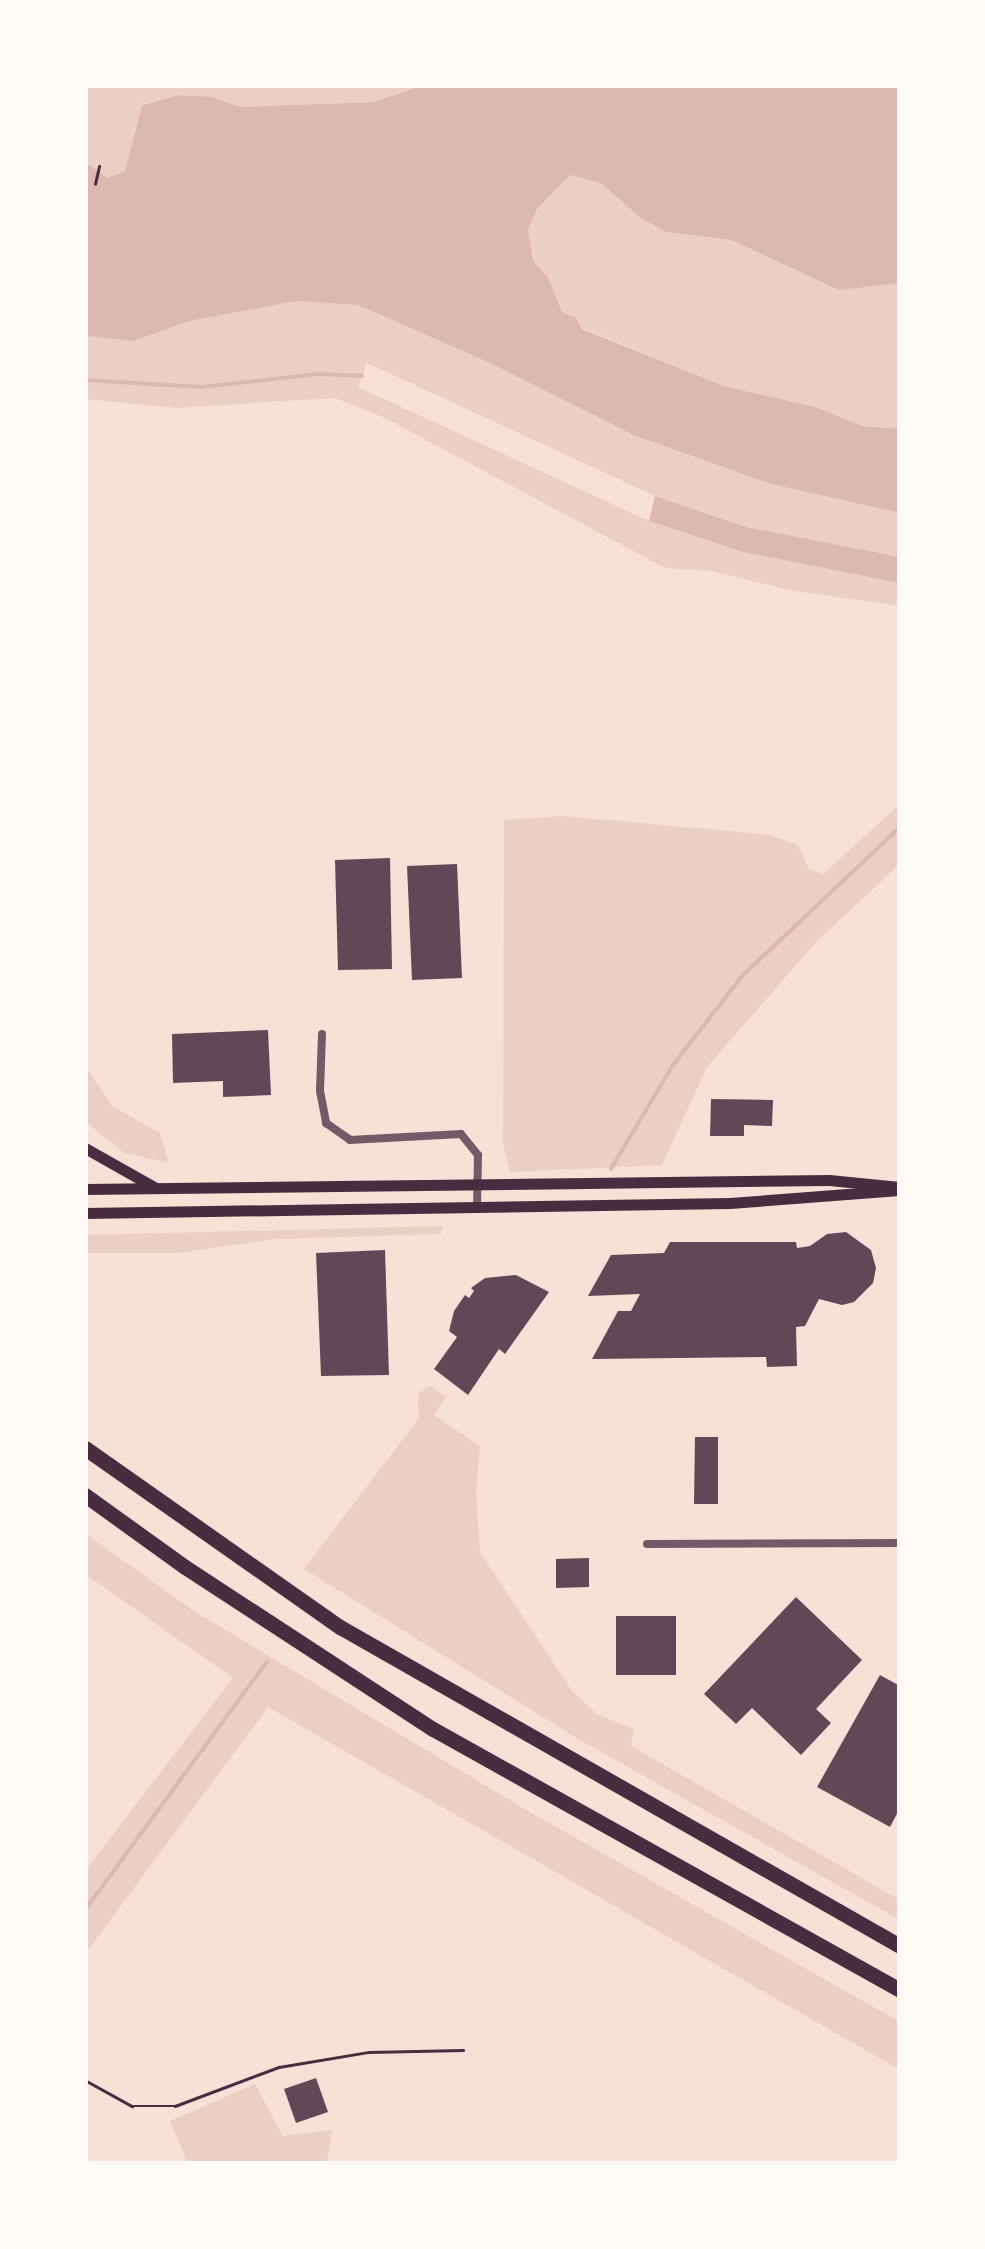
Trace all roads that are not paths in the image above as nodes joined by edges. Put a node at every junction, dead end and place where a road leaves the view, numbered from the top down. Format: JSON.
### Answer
{"nodes":[{"id":1,"x":322,"y":1034,"type":"dead end"},
{"id":2,"x":85,"y":1148,"type":"edge"},
{"id":3,"x":478,"y":1186,"type":"junction"},
{"id":4,"x":85,"y":1189,"type":"edge"},
{"id":5,"x":158,"y":1189,"type":"junction"},
{"id":6,"x":900,"y":1189,"type":"edge"},
{"id":7,"x":477,"y":1208,"type":"junction"},
{"id":8,"x":86,"y":1212,"type":"edge"},
{"id":9,"x":85,"y":1448,"type":"edge"},
{"id":10,"x":85,"y":1495,"type":"edge"},
{"id":11,"x":900,"y":1543,"type":"edge"},
{"id":12,"x":647,"y":1544,"type":"dead end"},
{"id":13,"x":900,"y":1946,"type":"edge"},
{"id":14,"x":900,"y":1990,"type":"edge"}],
"edges":[{"from":1,"to":3,"type":"street"},
{"from":2,"to":5,"type":"main road"},
{"from":3,"to":5,"type":"main road"},
{"from":3,"to":6,"type":"main road"},
{"from":3,"to":7,"type":"street"},
{"from":4,"to":5,"type":"main road"},
{"from":6,"to":7,"type":"main road"},
{"from":7,"to":8,"type":"main road"},
{"from":9,"to":13,"type":"highway"},
{"from":10,"to":14,"type":"highway"},
{"from":11,"to":12,"type":"street"}]}
